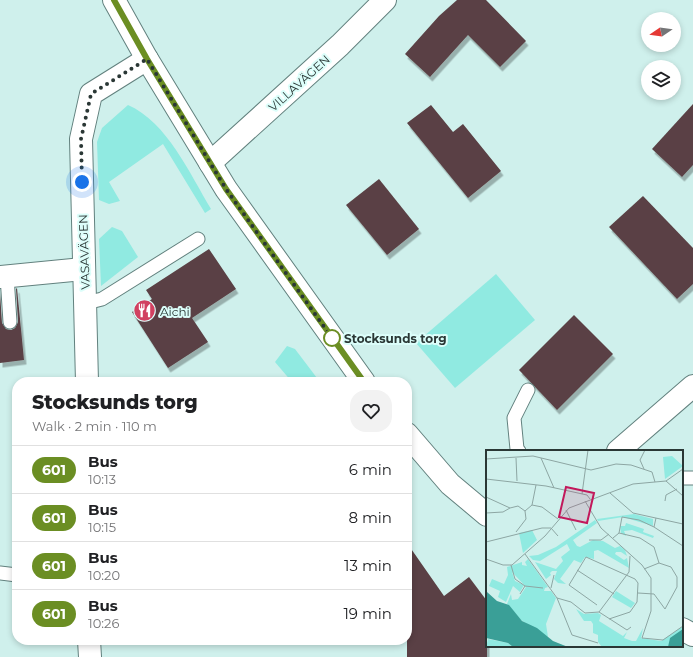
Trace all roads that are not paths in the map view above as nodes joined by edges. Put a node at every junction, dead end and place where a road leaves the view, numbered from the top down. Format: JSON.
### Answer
{"nodes":[{"id":1,"x":114,"y":0,"type":"edge"},
{"id":2,"x":385,"y":0,"type":"edge"},
{"id":3,"x":147,"y":59,"type":"junction"},
{"id":4,"x":210,"y":163,"type":"junction"},
{"id":5,"x":198,"y":239,"type":"dead end"},
{"id":6,"x":84,"y":269,"type":"junction"},
{"id":7,"x":3,"y":277,"type":"edge"},
{"id":8,"x":86,"y":303,"type":"junction"},
{"id":9,"x":10,"y":322,"type":"dead end"},
{"id":10,"x":87,"y":377,"type":"edge"},
{"id":11,"x":360,"y":377,"type":"edge"},
{"id":12,"x":693,"y":386,"type":"edge"},
{"id":13,"x":528,"y":390,"type":"dead end"},
{"id":14,"x":412,"y":440,"type":"edge"},
{"id":15,"x":518,"y":450,"type":"edge"},
{"id":16,"x":619,"y":450,"type":"edge"},
{"id":17,"x":486,"y":514,"type":"edge"},
{"id":18,"x":0,"y":573,"type":"edge"},
{"id":19,"x":12,"y":574,"type":"edge"},
{"id":20,"x":683,"y":630,"type":"edge"},
{"id":21,"x":693,"y":635,"type":"edge"},
{"id":22,"x":89,"y":645,"type":"edge"},
{"id":23,"x":90,"y":657,"type":"edge"}],
"edges":[{"from":1,"to":3,"type":"street"},
{"from":2,"to":4,"type":"street","name":"VILLAVÄGEN"},
{"from":3,"to":4,"type":"street"},
{"from":3,"to":6,"type":"street","name":"VASAVÄGEN"},
{"from":4,"to":11,"type":"street"},
{"from":5,"to":8,"type":"lane"},
{"from":6,"to":7,"type":"street"},
{"from":6,"to":8,"type":"street","name":"VASAVÄGEN"},
{"from":7,"to":9,"type":"lane"},
{"from":8,"to":10,"type":"street","name":"VASAVÄGEN"},
{"from":12,"to":16,"type":"street"},
{"from":13,"to":15,"type":"lane"},
{"from":14,"to":17,"type":"street"},
{"from":18,"to":19,"type":"lane"},
{"from":20,"to":21,"type":"street"},
{"from":22,"to":23,"type":"street"}]}
